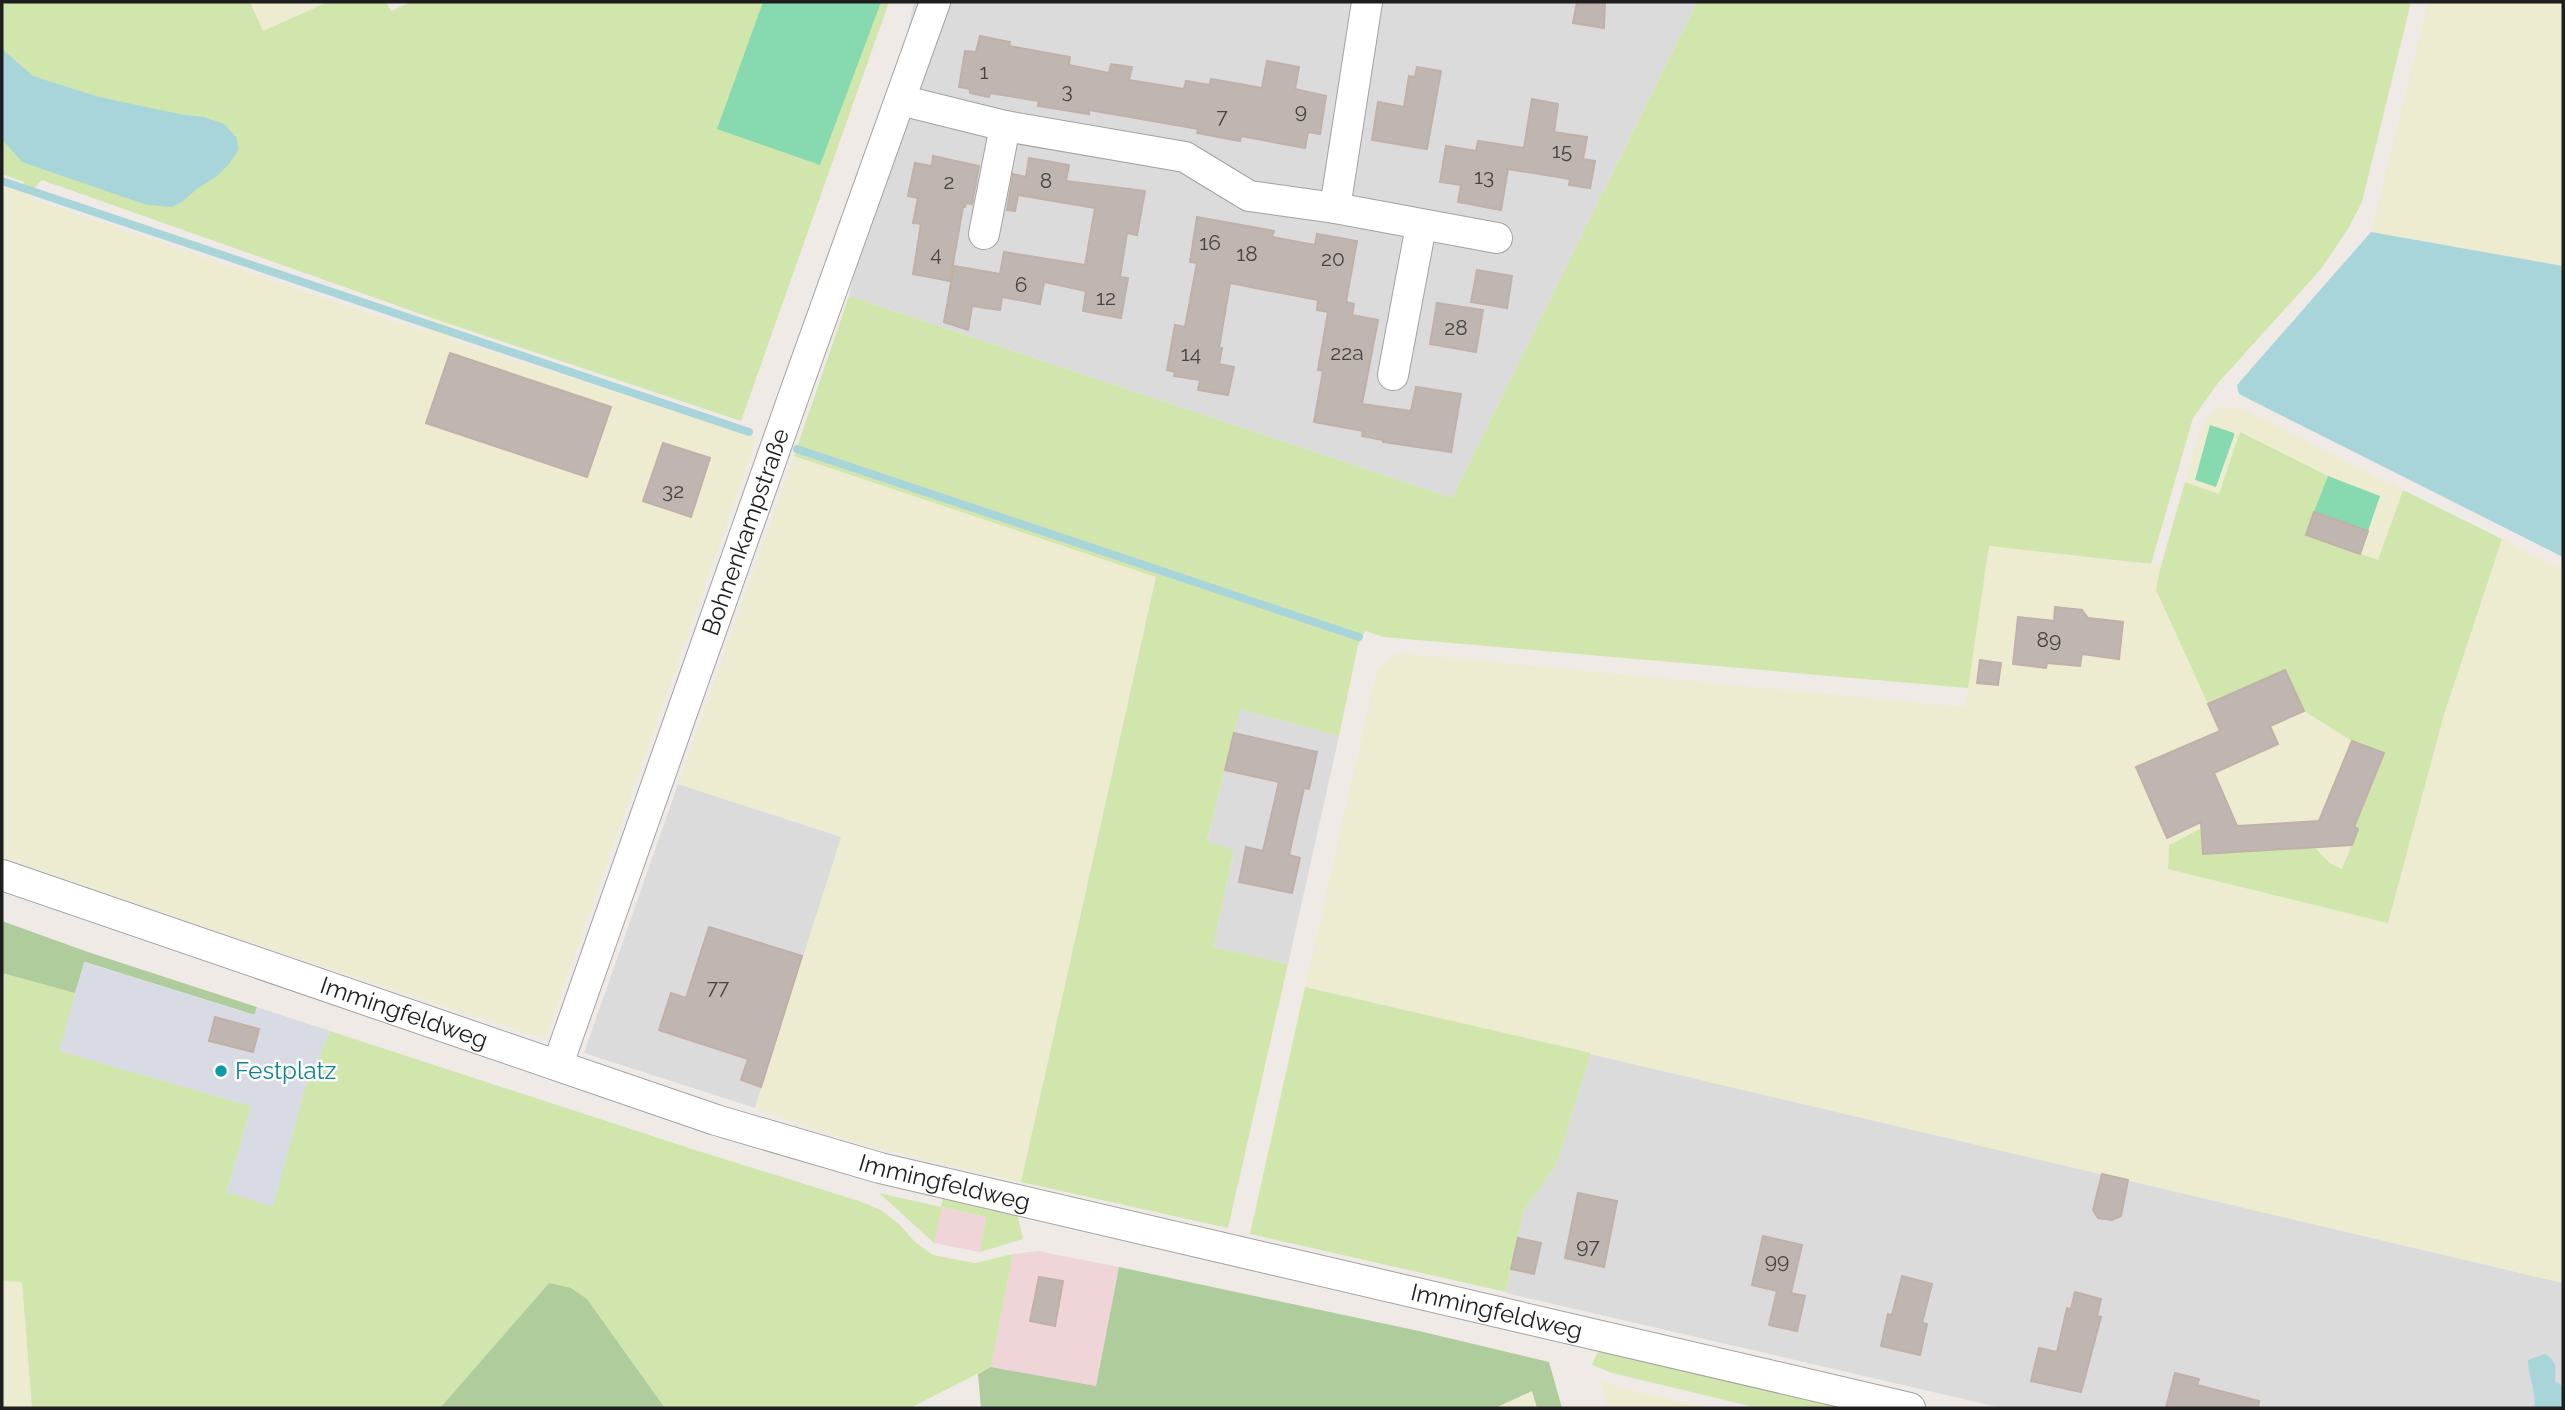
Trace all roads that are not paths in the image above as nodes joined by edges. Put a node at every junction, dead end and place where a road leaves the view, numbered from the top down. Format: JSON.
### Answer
{"nodes":[{"id":1,"x":935,"y":2,"type":"edge"},
{"id":2,"x":1367,"y":2,"type":"edge"},
{"id":3,"x":900,"y":100,"type":"junction"},
{"id":4,"x":1005,"y":126,"type":"junction"},
{"id":5,"x":1335,"y":208,"type":"junction"},
{"id":6,"x":1421,"y":226,"type":"junction"},
{"id":7,"x":984,"y":234,"type":"dead end"},
{"id":8,"x":1497,"y":239,"type":"dead end"},
{"id":9,"x":1393,"y":375,"type":"dead end"},
{"id":10,"x":2,"y":875,"type":"edge"},
{"id":11,"x":558,"y":1064,"type":"junction"},
{"id":12,"x":1910,"y":1408,"type":"edge"}],
"edges":[{"from":1,"to":3,"type":"street","name":"Bohnenkampstraße"},
{"from":2,"to":5,"type":"street"},
{"from":3,"to":4,"type":"street"},
{"from":3,"to":11,"type":"street","name":"Bohnenkampstraße"},
{"from":4,"to":5,"type":"street"},
{"from":4,"to":7,"type":"street"},
{"from":5,"to":6,"type":"street"},
{"from":6,"to":8,"type":"street"},
{"from":6,"to":9,"type":"street"},
{"from":10,"to":11,"type":"street","name":"Immingfeldweg"},
{"from":11,"to":12,"type":"street","name":"Immingfeldweg"}]}
